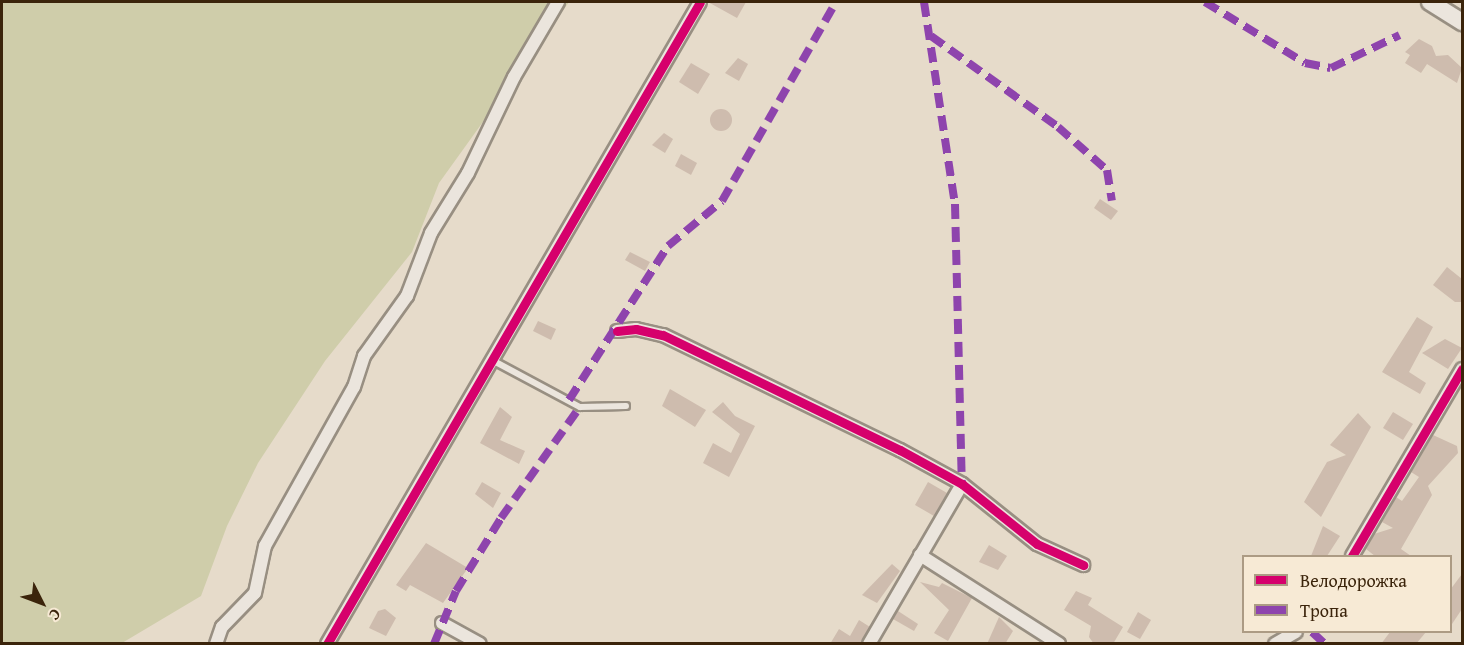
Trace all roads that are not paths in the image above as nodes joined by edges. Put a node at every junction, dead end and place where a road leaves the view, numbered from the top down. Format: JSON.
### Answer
{"nodes":[{"id":1,"x":558,"y":2,"type":"edge"},
{"id":2,"x":700,"y":2,"type":"edge"},
{"id":3,"x":1430,"y":2,"type":"edge"},
{"id":4,"x":1462,"y":22,"type":"edge"},
{"id":5,"x":617,"y":331,"type":"dead end"},
{"id":6,"x":489,"y":359,"type":"junction"},
{"id":7,"x":1462,"y":369,"type":"edge"},
{"id":8,"x":626,"y":406,"type":"dead end"},
{"id":9,"x":963,"y":484,"type":"junction"},
{"id":10,"x":920,"y":555,"type":"junction"},
{"id":11,"x":1353,"y":555,"type":"edge"},
{"id":12,"x":1083,"y":565,"type":"dead end"},
{"id":13,"x":442,"y":623,"type":"dead end"},
{"id":14,"x":1294,"y":633,"type":"edge"},
{"id":15,"x":216,"y":644,"type":"edge"},
{"id":16,"x":327,"y":644,"type":"edge"},
{"id":17,"x":480,"y":644,"type":"edge"},
{"id":18,"x":869,"y":644,"type":"edge"},
{"id":19,"x":1059,"y":644,"type":"edge"},
{"id":20,"x":1275,"y":644,"type":"edge"}],
"edges":[{"from":1,"to":15,"type":"street"},
{"from":2,"to":6,"type":"street"},
{"from":3,"to":4,"type":"main road"},
{"from":5,"to":9,"type":"street"},
{"from":6,"to":8,"type":"lane"},
{"from":6,"to":16,"type":"street"},
{"from":7,"to":11,"type":"street"},
{"from":9,"to":10,"type":"street"},
{"from":9,"to":12,"type":"street"},
{"from":10,"to":18,"type":"street"},
{"from":10,"to":19,"type":"street"},
{"from":13,"to":17,"type":"street"},
{"from":14,"to":20,"type":"street"}]}
